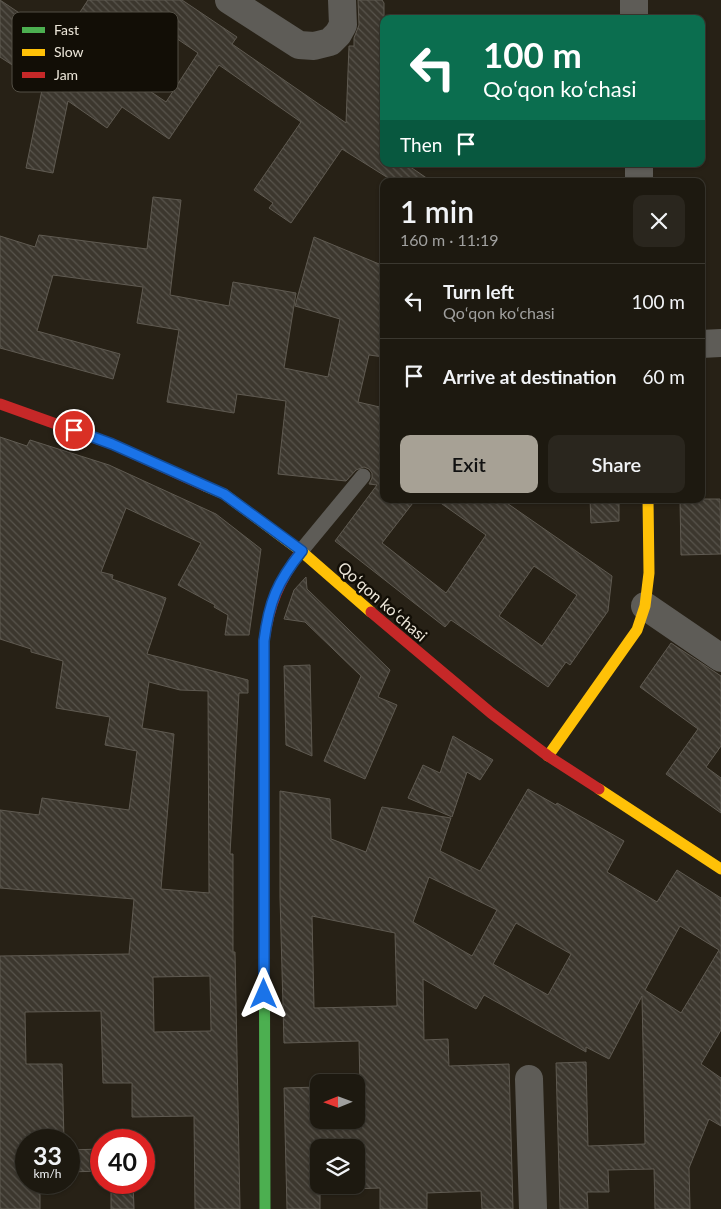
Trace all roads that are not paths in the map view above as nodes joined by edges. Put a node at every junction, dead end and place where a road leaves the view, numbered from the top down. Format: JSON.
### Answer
{"nodes":[{"id":1,"x":229,"y":0,"type":"edge"},
{"id":2,"x":342,"y":0,"type":"edge"},
{"id":3,"x":634,"y":0,"type":"edge"},
{"id":4,"x":634,"y":15,"type":"edge"},
{"id":5,"x":721,"y":343,"type":"edge"},
{"id":6,"x":705,"y":344,"type":"edge"},
{"id":7,"x":0,"y":404,"type":"edge"},
{"id":8,"x":363,"y":476,"type":"dead end"},
{"id":9,"x":648,"y":503,"type":"edge"},
{"id":10,"x":302,"y":551,"type":"junction"},
{"id":11,"x":645,"y":606,"type":"junction"},
{"id":12,"x":721,"y":658,"type":"edge"},
{"id":13,"x":548,"y":756,"type":"junction"},
{"id":14,"x":721,"y":869,"type":"edge"},
{"id":15,"x":530,"y":1079,"type":"dead end"},
{"id":16,"x":265,"y":1209,"type":"edge"},
{"id":17,"x":533,"y":1209,"type":"edge"}],
"edges":[{"from":1,"to":2,"type":"street"},
{"from":3,"to":4,"type":"street"},
{"from":5,"to":6,"type":"street"},
{"from":7,"to":10,"type":"street","name":"Qoʻqon koʻchasi"},
{"from":8,"to":10,"type":"lane"},
{"from":9,"to":11,"type":"street"},
{"from":10,"to":13,"type":"street","name":"Qoʻqon koʻchasi"},
{"from":10,"to":16,"type":"street"},
{"from":11,"to":12,"type":"street"},
{"from":11,"to":13,"type":"street"},
{"from":13,"to":14,"type":"street","name":"Qoʻqon koʻchasi"},
{"from":15,"to":17,"type":"street"}]}
